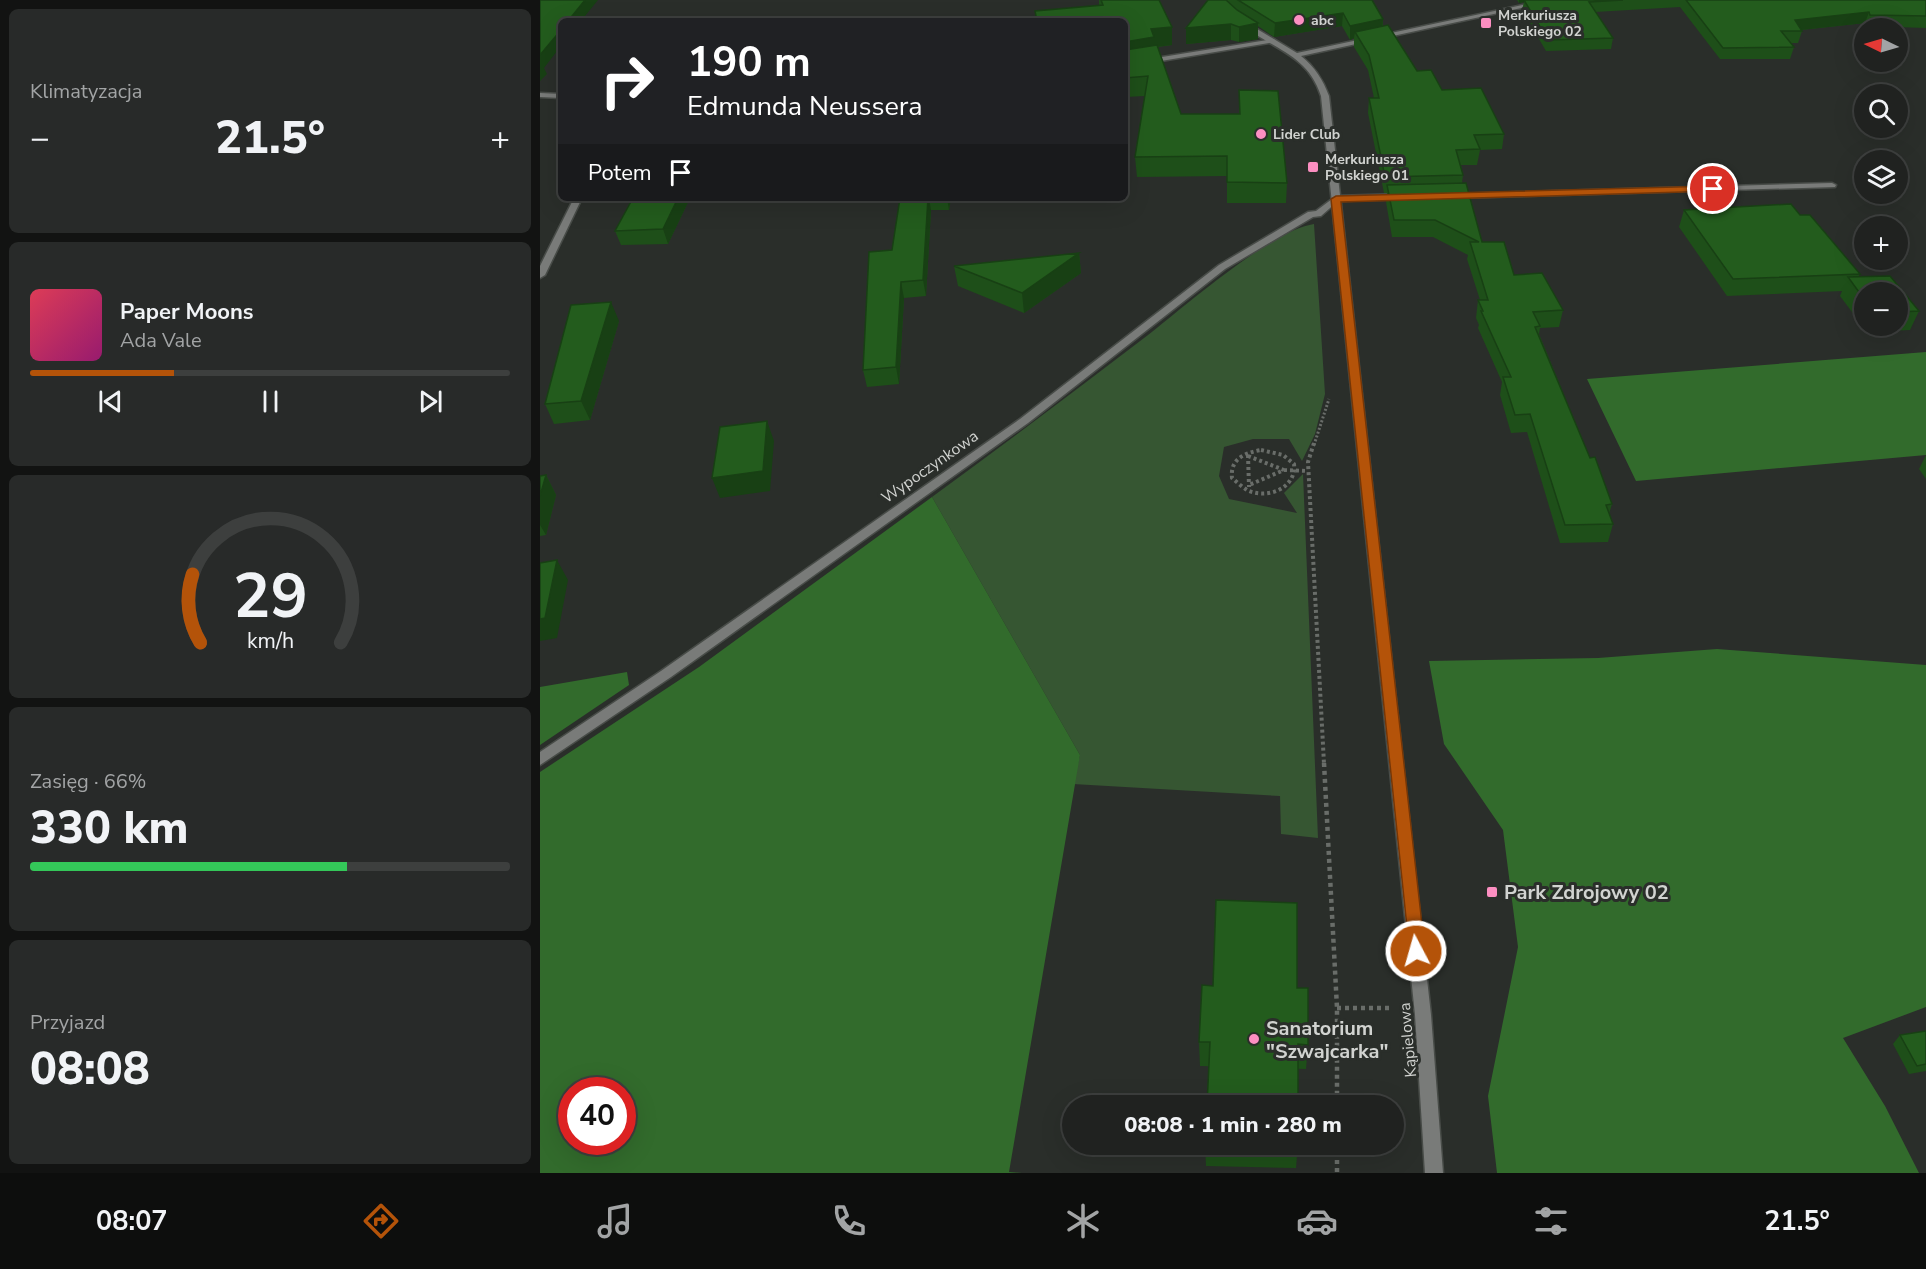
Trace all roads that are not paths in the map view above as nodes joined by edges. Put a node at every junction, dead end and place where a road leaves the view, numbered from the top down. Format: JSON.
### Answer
{"nodes":[{"id":1,"x":1555,"y":0,"type":"edge"},
{"id":2,"x":1236,"y":18,"type":"edge"},
{"id":3,"x":1273,"y":41,"type":"junction"},
{"id":4,"x":1297,"y":55,"type":"junction"},
{"id":5,"x":1128,"y":65,"type":"edge"},
{"id":6,"x":540,"y":95,"type":"edge"},
{"id":7,"x":558,"y":96,"type":"edge"},
{"id":8,"x":1832,"y":185,"type":"dead end"},
{"id":9,"x":1450,"y":196,"type":"edge"},
{"id":10,"x":1414,"y":197,"type":"edge"},
{"id":11,"x":1336,"y":199,"type":"junction"},
{"id":12,"x":577,"y":201,"type":"edge"},
{"id":13,"x":540,"y":275,"type":"edge"},
{"id":14,"x":540,"y":759,"type":"edge"},
{"id":15,"x":1434,"y":1173,"type":"edge"}],
"edges":[{"from":1,"to":4,"type":"street"},
{"from":2,"to":3,"type":"street","name":"Kąpielowa"},
{"from":3,"to":4,"type":"street","name":"Kąpielowa"},
{"from":3,"to":5,"type":"street"},
{"from":4,"to":11,"type":"street","name":"Kąpielowa"},
{"from":6,"to":7,"type":"street"},
{"from":8,"to":9,"type":"street"},
{"from":10,"to":11,"type":"street"},
{"from":11,"to":14,"type":"street","name":"Wypoczynkowa"},
{"from":11,"to":15,"type":"street","name":"Kąpielowa"},
{"from":12,"to":13,"type":"street"}]}
